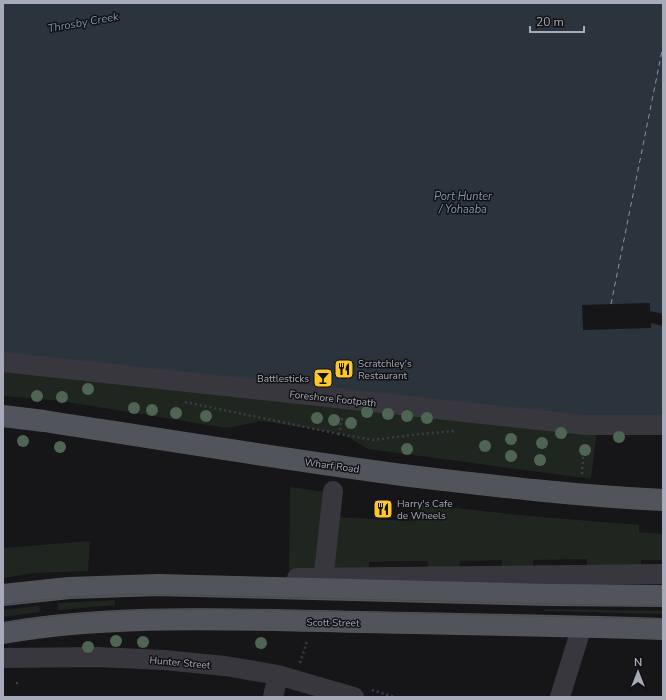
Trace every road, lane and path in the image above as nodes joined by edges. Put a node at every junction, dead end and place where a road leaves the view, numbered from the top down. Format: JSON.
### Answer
{"nodes":[{"id":1,"x":3,"y":362,"type":"edge"},
{"id":2,"x":345,"y":399,"type":"junction"},
{"id":3,"x":180,"y":402,"type":"dead end"},
{"id":4,"x":3,"y":416,"type":"edge"},
{"id":5,"x":585,"y":425,"type":"junction"},
{"id":6,"x":663,"y":425,"type":"edge"},
{"id":7,"x":456,"y":431,"type":"dead end"},
{"id":8,"x":339,"y":434,"type":"junction"},
{"id":9,"x":582,"y":475,"type":"dead end"},
{"id":10,"x":333,"y":491,"type":"dead end"},
{"id":11,"x":663,"y":500,"type":"edge"},
{"id":12,"x":663,"y":574,"type":"edge"},
{"id":13,"x":289,"y":578,"type":"dead end"},
{"id":14,"x":324,"y":582,"type":"junction"},
{"id":15,"x":3,"y":595,"type":"edge"},
{"id":16,"x":663,"y":596,"type":"edge"},
{"id":17,"x":582,"y":626,"type":"junction"},
{"id":18,"x":663,"y":629,"type":"edge"},
{"id":19,"x":3,"y":633,"type":"edge"},
{"id":20,"x":308,"y":639,"type":"dead end"},
{"id":21,"x":299,"y":665,"type":"dead end"},
{"id":22,"x":7,"y":668,"type":"edge"},
{"id":23,"x":278,"y":675,"type":"junction"},
{"id":24,"x":20,"y":684,"type":"dead end"},
{"id":25,"x":273,"y":697,"type":"edge"},
{"id":26,"x":354,"y":697,"type":"edge"},
{"id":27,"x":560,"y":697,"type":"edge"}],
"edges":[{"from":1,"to":2,"type":"street","name":"Foreshore Footpath"},
{"from":2,"to":5,"type":"street","name":"Foreshore Footpath"},
{"from":2,"to":8,"type":"path"},
{"from":3,"to":8,"type":"path"},
{"from":4,"to":11,"type":"main road","name":"Wharf Road"},
{"from":5,"to":6,"type":"street","name":"Foreshore Footpath"},
{"from":5,"to":9,"type":"path"},
{"from":7,"to":8,"type":"path"},
{"from":10,"to":14,"type":"street"},
{"from":12,"to":14,"type":"street"},
{"from":13,"to":14,"type":"street"},
{"from":15,"to":16,"type":"main road"},
{"from":17,"to":18,"type":"main road","name":"Scott Street"},
{"from":17,"to":19,"type":"main road","name":"Scott Street"},
{"from":17,"to":27,"type":"street"},
{"from":20,"to":21,"type":"path"},
{"from":22,"to":23,"type":"street","name":"Hunter Street"},
{"from":22,"to":24,"type":"path"},
{"from":23,"to":25,"type":"street"},
{"from":23,"to":26,"type":"street","name":"Hunter Street"}]}
